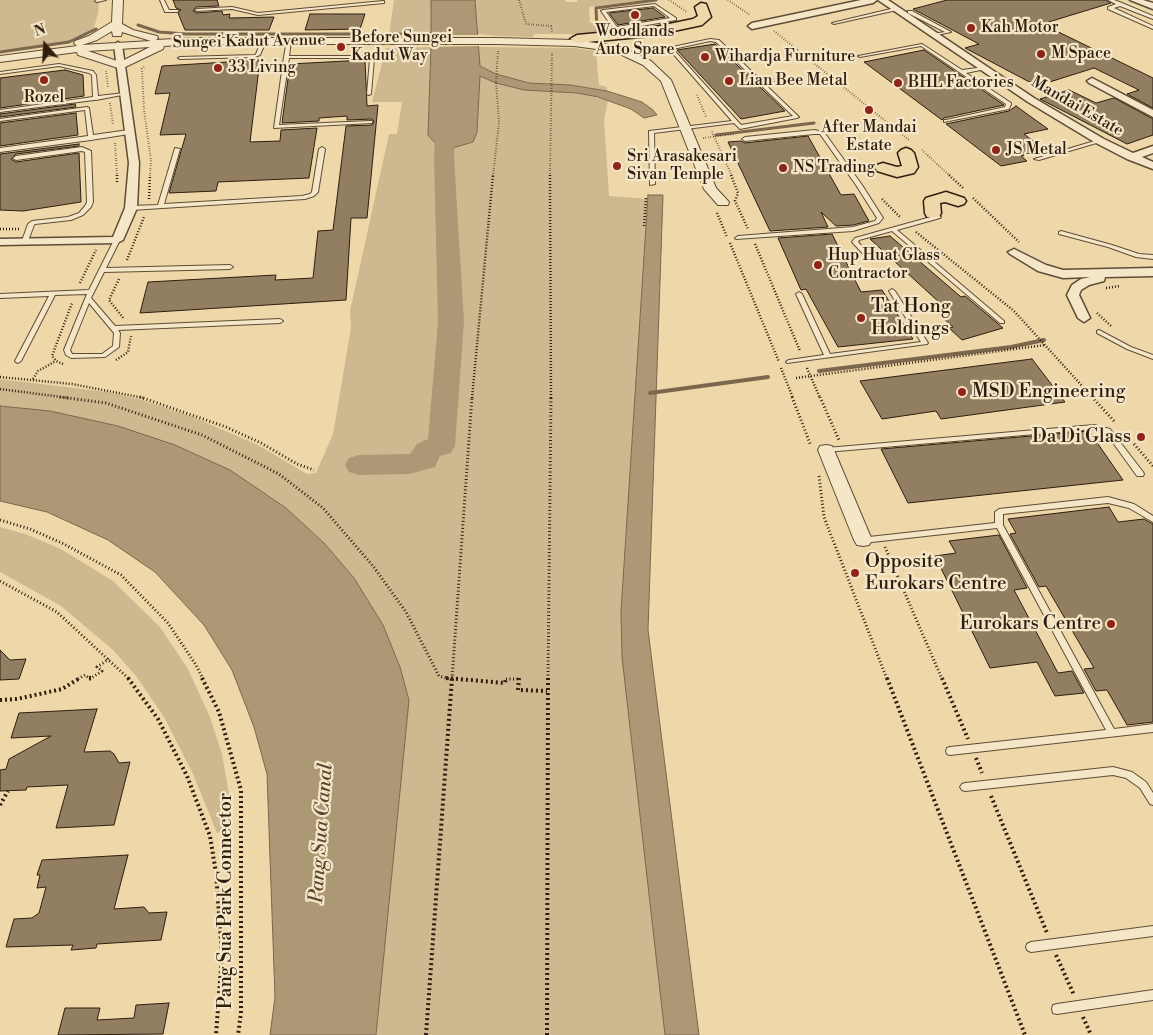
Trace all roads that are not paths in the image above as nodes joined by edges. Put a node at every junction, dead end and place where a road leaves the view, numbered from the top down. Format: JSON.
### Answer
{"nodes":[{"id":1,"x":104,"y":0,"type":"edge"},
{"id":2,"x":118,"y":0,"type":"edge"},
{"id":3,"x":162,"y":0,"type":"edge"},
{"id":4,"x":873,"y":0,"type":"edge"},
{"id":5,"x":882,"y":0,"type":"edge"},
{"id":6,"x":1110,"y":0,"type":"edge"},
{"id":7,"x":98,"y":1,"type":"edge"},
{"id":8,"x":383,"y":2,"type":"dead end"},
{"id":9,"x":1121,"y":4,"type":"junction"},
{"id":10,"x":1133,"y":4,"type":"edge"},
{"id":11,"x":1148,"y":5,"type":"edge"},
{"id":12,"x":700,"y":7,"type":"dead end"},
{"id":13,"x":895,"y":9,"type":"junction"},
{"id":14,"x":197,"y":10,"type":"dead end"},
{"id":15,"x":177,"y":11,"type":"dead end"},
{"id":16,"x":910,"y":12,"type":"dead end"},
{"id":17,"x":1153,"y":18,"type":"edge"},
{"id":18,"x":834,"y":23,"type":"dead end"},
{"id":19,"x":116,"y":24,"type":"junction"},
{"id":20,"x":752,"y":26,"type":"dead end"},
{"id":21,"x":1153,"y":28,"type":"edge"},
{"id":22,"x":616,"y":32,"type":"junction"},
{"id":23,"x":934,"y":35,"type":"junction"},
{"id":24,"x":577,"y":39,"type":"joint"},
{"id":25,"x":498,"y":40,"type":"junction"},
{"id":26,"x":264,"y":41,"type":"junction"},
{"id":27,"x":289,"y":41,"type":"junction"},
{"id":28,"x":178,"y":42,"type":"junction"},
{"id":29,"x":118,"y":45,"type":"junction"},
{"id":30,"x":59,"y":50,"type":"junction"},
{"id":31,"x":860,"y":56,"type":"dead end"},
{"id":32,"x":286,"y":57,"type":"junction"},
{"id":33,"x":180,"y":58,"type":"dead end"},
{"id":34,"x":0,"y":59,"type":"edge"},
{"id":35,"x":121,"y":66,"type":"junction"},
{"id":36,"x":983,"y":68,"type":"junction"},
{"id":37,"x":961,"y":72,"type":"junction"},
{"id":38,"x":0,"y":73,"type":"edge"},
{"id":39,"x":1092,"y":81,"type":"dead end"},
{"id":40,"x":125,"y":94,"type":"junction"},
{"id":41,"x":369,"y":94,"type":"dead end"},
{"id":42,"x":96,"y":99,"type":"junction"},
{"id":43,"x":0,"y":111,"type":"edge"},
{"id":44,"x":1153,"y":114,"type":"edge"},
{"id":45,"x":0,"y":120,"type":"edge"},
{"id":46,"x":946,"y":121,"type":"dead end"},
{"id":47,"x":370,"y":122,"type":"dead end"},
{"id":48,"x":734,"y":122,"type":"junction"},
{"id":49,"x":686,"y":128,"type":"junction"},
{"id":50,"x":129,"y":132,"type":"junction"},
{"id":51,"x":91,"y":138,"type":"junction"},
{"id":52,"x":745,"y":139,"type":"dead end"},
{"id":53,"x":1100,"y":141,"type":"junction"},
{"id":54,"x":177,"y":149,"type":"dead end"},
{"id":55,"x":322,"y":149,"type":"dead end"},
{"id":56,"x":1153,"y":149,"type":"edge"},
{"id":57,"x":0,"y":150,"type":"edge"},
{"id":58,"x":906,"y":153,"type":"dead end"},
{"id":59,"x":1132,"y":157,"type":"junction"},
{"id":60,"x":16,"y":158,"type":"dead end"},
{"id":61,"x":1037,"y":159,"type":"dead end"},
{"id":62,"x":1153,"y":166,"type":"edge"},
{"id":63,"x":884,"y":168,"type":"dead end"},
{"id":64,"x":652,"y":184,"type":"dead end"},
{"id":65,"x":958,"y":201,"type":"dead end"},
{"id":66,"x":161,"y":205,"type":"junction"},
{"id":67,"x":720,"y":206,"type":"road end"},
{"id":68,"x":130,"y":208,"type":"junction"},
{"id":69,"x":936,"y":215,"type":"joint"},
{"id":70,"x":893,"y":229,"type":"junction"},
{"id":71,"x":1061,"y":233,"type":"dead end"},
{"id":72,"x":738,"y":238,"type":"dead end"},
{"id":73,"x":117,"y":240,"type":"junction"},
{"id":74,"x":25,"y":241,"type":"junction"},
{"id":75,"x":0,"y":242,"type":"edge"},
{"id":76,"x":1019,"y":249,"type":"road end"},
{"id":77,"x":868,"y":256,"type":"dead end"},
{"id":78,"x":1153,"y":257,"type":"edge"},
{"id":79,"x":230,"y":267,"type":"dead end"},
{"id":80,"x":103,"y":270,"type":"junction"},
{"id":81,"x":1153,"y":272,"type":"edge"},
{"id":82,"x":1116,"y":274,"type":"junction"},
{"id":83,"x":892,"y":291,"type":"dead end"},
{"id":84,"x":53,"y":293,"type":"junction"},
{"id":85,"x":799,"y":294,"type":"dead end"},
{"id":86,"x":90,"y":295,"type":"junction"},
{"id":87,"x":0,"y":296,"type":"edge"},
{"id":88,"x":1090,"y":315,"type":"road end"},
{"id":89,"x":280,"y":321,"type":"dead end"},
{"id":90,"x":1002,"y":322,"type":"dead end"},
{"id":91,"x":113,"y":328,"type":"junction"},
{"id":92,"x":1099,"y":332,"type":"dead end"},
{"id":93,"x":828,"y":356,"type":"junction"},
{"id":94,"x":1153,"y":357,"type":"edge"},
{"id":95,"x":18,"y":361,"type":"dead end"},
{"id":96,"x":789,"y":362,"type":"dead end"},
{"id":97,"x":820,"y":451,"type":"joint"},
{"id":98,"x":1140,"y":474,"type":"dead end"},
{"id":99,"x":1153,"y":519,"type":"edge"},
{"id":100,"x":999,"y":525,"type":"junction"},
{"id":101,"x":863,"y":540,"type":"joint"},
{"id":102,"x":1153,"y":728,"type":"edge"},
{"id":103,"x":1112,"y":733,"type":"junction"},
{"id":104,"x":950,"y":751,"type":"dead end"},
{"id":105,"x":965,"y":787,"type":"dead end"},
{"id":106,"x":1153,"y":802,"type":"edge"},
{"id":107,"x":1153,"y":931,"type":"edge"},
{"id":108,"x":1031,"y":947,"type":"dead end"},
{"id":109,"x":1153,"y":995,"type":"edge"},
{"id":110,"x":1057,"y":1009,"type":"dead end"}],
"edges":[{"from":1,"to":7,"type":"lane"},
{"from":2,"to":19,"type":"street"},
{"from":3,"to":15,"type":"lane"},
{"from":4,"to":20,"type":"street"},
{"from":5,"to":13,"type":"street","name":"Mandai Estate"},
{"from":6,"to":9,"type":"lane"},
{"from":8,"to":14,"type":"lane"},
{"from":9,"to":10,"type":"lane"},
{"from":9,"to":21,"type":"lane"},
{"from":10,"to":11,"type":"street"},
{"from":10,"to":17,"type":"lane"},
{"from":12,"to":22,"type":"main road"},
{"from":13,"to":18,"type":"lane"},
{"from":13,"to":23,"type":"street","name":"Mandai Estate"},
{"from":16,"to":23,"type":"lane"},
{"from":19,"to":28,"type":"street"},
{"from":19,"to":29,"type":"street"},
{"from":19,"to":30,"type":"street"},
{"from":22,"to":22,"type":"lane"},
{"from":22,"to":24,"type":"main road"},
{"from":23,"to":36,"type":"street","name":"Mandai Estate"},
{"from":24,"to":25,"type":"street","name":"Sungei Kadut Avenue"},
{"from":25,"to":27,"type":"street","name":"Sungei Kadut Avenue"},
{"from":25,"to":49,"type":"street","name":"Sungei Kadut Avenue"},
{"from":26,"to":27,"type":"street","name":"Sungei Kadut Avenue"},
{"from":26,"to":28,"type":"street","name":"Sungei Kadut Avenue"},
{"from":26,"to":33,"type":"lane"},
{"from":27,"to":32,"type":"lane"},
{"from":28,"to":29,"type":"street","name":"Sungei Kadut Avenue"},
{"from":28,"to":35,"type":"street"},
{"from":29,"to":30,"type":"street","name":"Sungei Kadut Avenue"},
{"from":29,"to":35,"type":"street"},
{"from":30,"to":34,"type":"street","name":"Sungei Kadut Avenue"},
{"from":30,"to":35,"type":"street"},
{"from":31,"to":37,"type":"lane"},
{"from":32,"to":41,"type":"lane"},
{"from":32,"to":47,"type":"lane"},
{"from":35,"to":40,"type":"street"},
{"from":36,"to":37,"type":"lane"},
{"from":36,"to":53,"type":"street","name":"Mandai Estate"},
{"from":37,"to":46,"type":"lane"},
{"from":38,"to":42,"type":"lane"},
{"from":39,"to":44,"type":"street","name":"Mandai Estate"},
{"from":40,"to":42,"type":"lane"},
{"from":40,"to":50,"type":"street"},
{"from":42,"to":43,"type":"lane"},
{"from":45,"to":51,"type":"lane"},
{"from":48,"to":48,"type":"lane"},
{"from":48,"to":49,"type":"lane"},
{"from":49,"to":64,"type":"lane"},
{"from":49,"to":67,"type":"street","name":"Sungei Kadut Avenue"},
{"from":50,"to":51,"type":"lane"},
{"from":50,"to":68,"type":"street"},
{"from":51,"to":57,"type":"lane"},
{"from":52,"to":72,"type":"lane"},
{"from":53,"to":59,"type":"street","name":"Mandai Estate"},
{"from":53,"to":61,"type":"lane"},
{"from":54,"to":66,"type":"lane"},
{"from":55,"to":66,"type":"lane"},
{"from":56,"to":59,"type":"street","name":"Mandai Estate"},
{"from":58,"to":63,"type":"main road"},
{"from":59,"to":62,"type":"street","name":"Mandai Estate"},
{"from":60,"to":74,"type":"lane"},
{"from":65,"to":69,"type":"main road"},
{"from":66,"to":68,"type":"lane"},
{"from":68,"to":73,"type":"street"},
{"from":69,"to":70,"type":"lane"},
{"from":70,"to":77,"type":"lane"},
{"from":70,"to":90,"type":"lane"},
{"from":71,"to":78,"type":"lane"},
{"from":73,"to":74,"type":"street"},
{"from":73,"to":80,"type":"lane"},
{"from":74,"to":75,"type":"street"},
{"from":76,"to":82,"type":"street"},
{"from":79,"to":80,"type":"lane"},
{"from":80,"to":86,"type":"lane"},
{"from":81,"to":82,"type":"street"},
{"from":82,"to":88,"type":"street"},
{"from":83,"to":93,"type":"lane"},
{"from":84,"to":86,"type":"lane"},
{"from":84,"to":87,"type":"lane"},
{"from":84,"to":95,"type":"lane"},
{"from":85,"to":93,"type":"lane"},
{"from":86,"to":91,"type":"lane"},
{"from":86,"to":91,"type":"lane"},
{"from":89,"to":91,"type":"lane"},
{"from":92,"to":94,"type":"lane"},
{"from":93,"to":96,"type":"lane"},
{"from":97,"to":98,"type":"lane"},
{"from":97,"to":101,"type":"street"},
{"from":99,"to":100,"type":"lane"},
{"from":100,"to":101,"type":"lane"},
{"from":100,"to":103,"type":"lane"},
{"from":102,"to":103,"type":"lane"},
{"from":103,"to":104,"type":"lane"},
{"from":105,"to":106,"type":"lane"},
{"from":107,"to":108,"type":"lane"},
{"from":109,"to":110,"type":"lane"}]}
